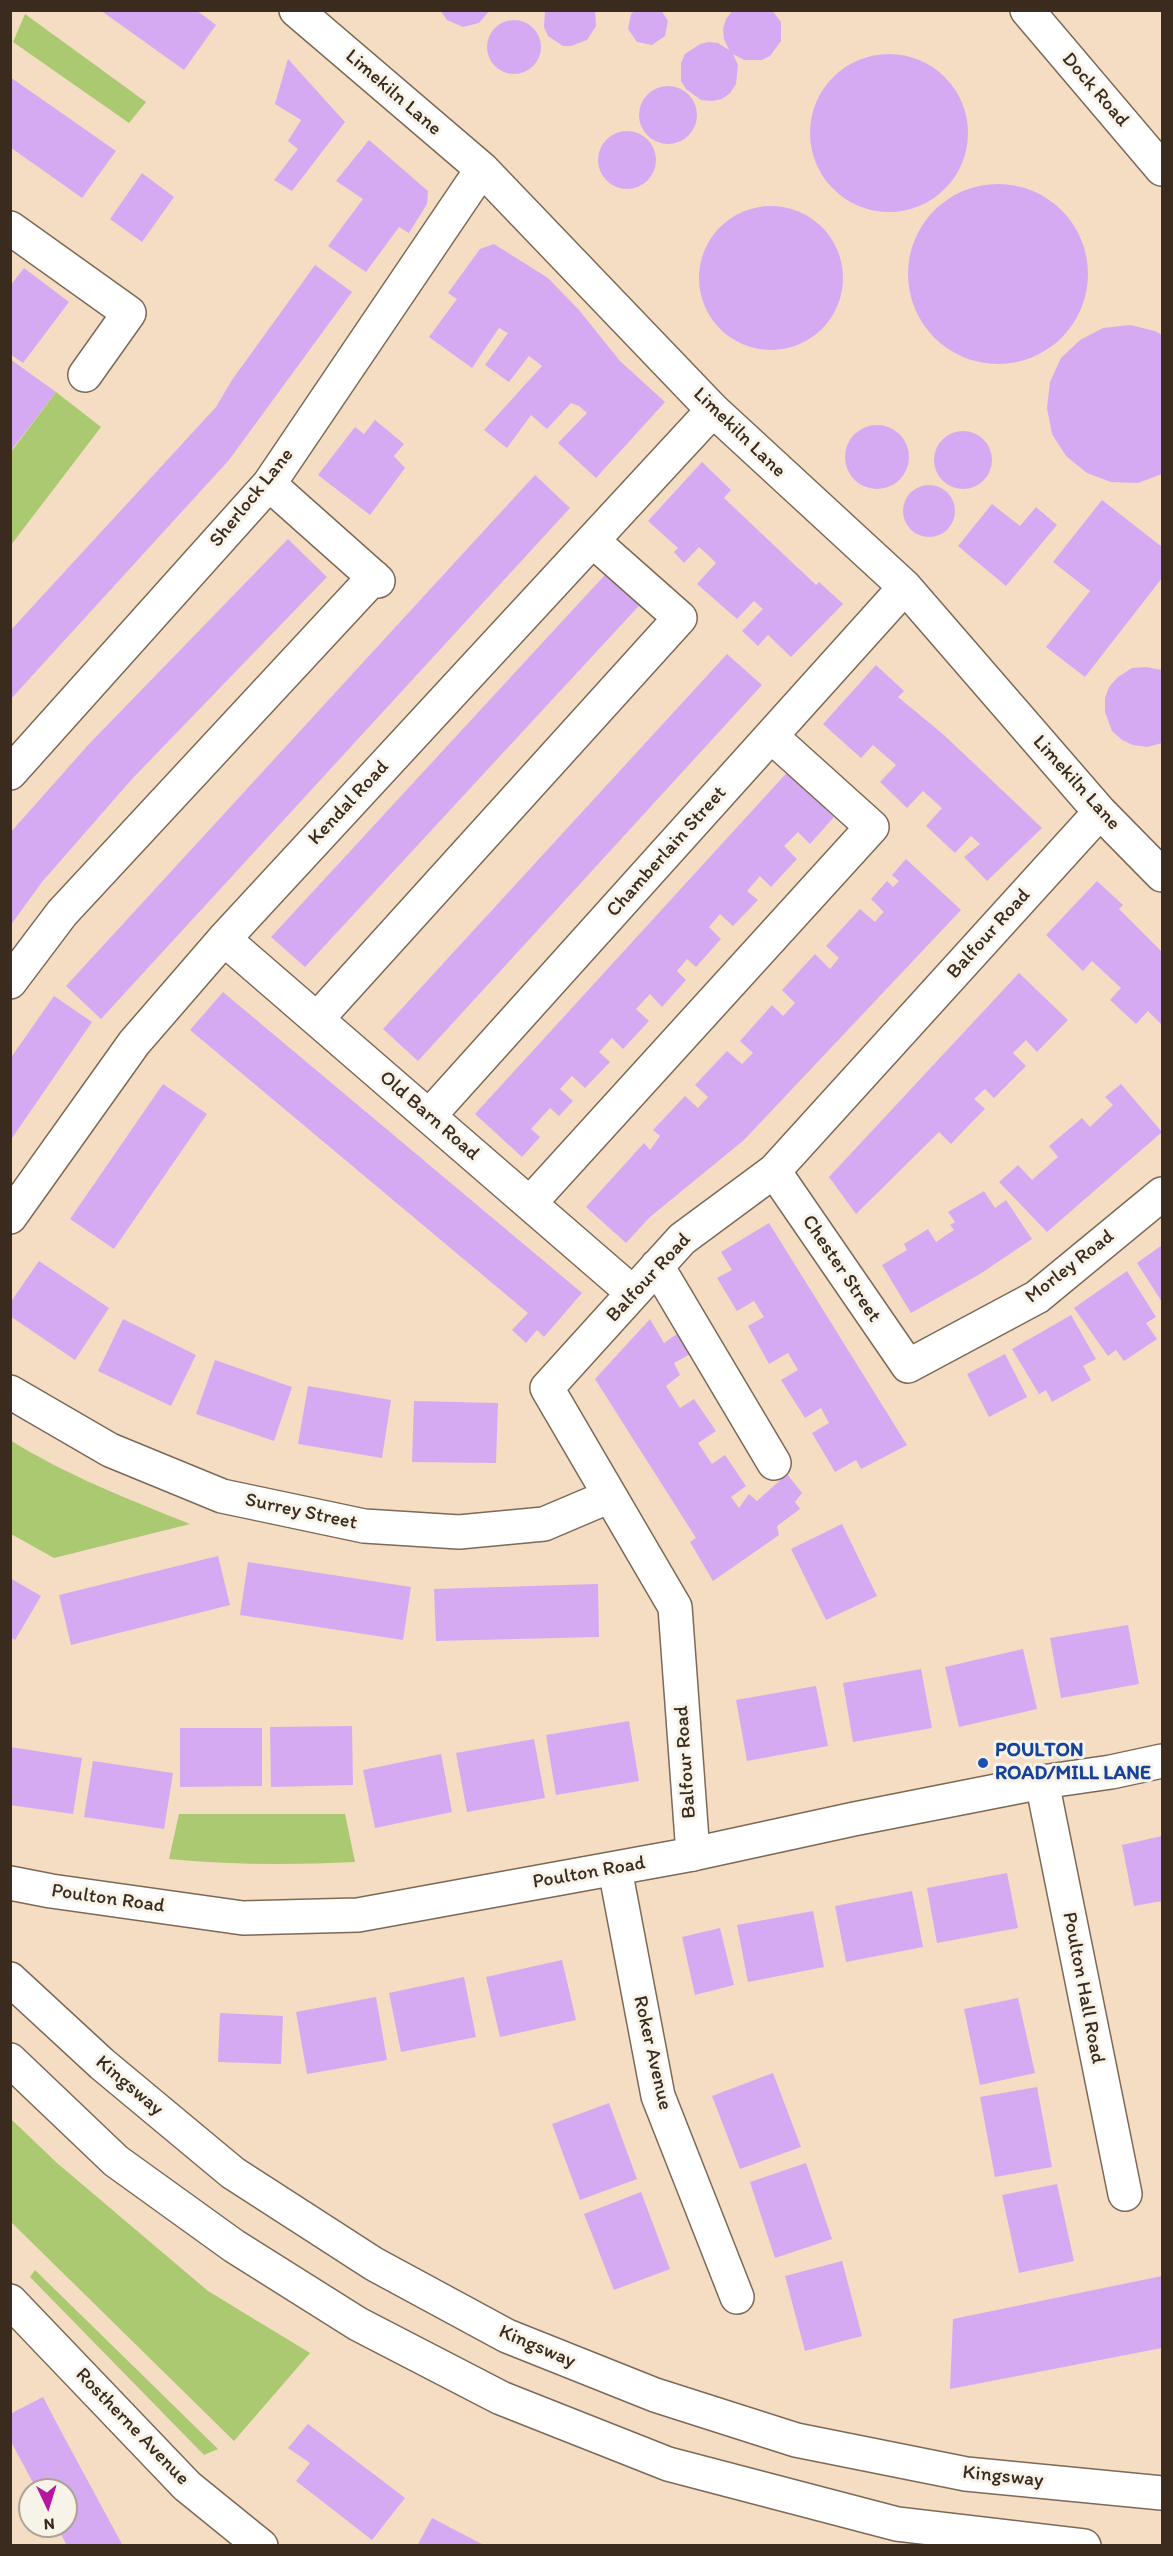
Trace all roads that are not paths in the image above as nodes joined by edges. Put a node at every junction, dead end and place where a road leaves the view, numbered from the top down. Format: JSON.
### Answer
{"nodes":[{"id":1,"x":296,"y":10,"type":"edge"},
{"id":2,"x":1026,"y":10,"type":"edge"},
{"id":3,"x":482,"y":169,"type":"junction"},
{"id":4,"x":1162,"y":169,"type":"edge"},
{"id":5,"x":10,"y":228,"type":"edge"},
{"id":6,"x":85,"y":375,"type":"dead end"},
{"id":7,"x":713,"y":410,"type":"junction"},
{"id":8,"x":269,"y":484,"type":"junction"},
{"id":9,"x":593,"y":541,"type":"junction"},
{"id":10,"x":905,"y":587,"type":"junction"},
{"id":11,"x":771,"y":736,"type":"junction"},
{"id":12,"x":10,"y":773,"type":"edge"},
{"id":13,"x":1100,"y":812,"type":"junction"},
{"id":14,"x":1162,"y":875,"type":"edge"},
{"id":15,"x":224,"y":939,"type":"junction"},
{"id":16,"x":10,"y":982,"type":"edge"},
{"id":17,"x":317,"y":1019,"type":"junction"},
{"id":18,"x":429,"y":1116,"type":"junction"},
{"id":19,"x":774,"y":1171,"type":"junction"},
{"id":20,"x":1162,"y":1194,"type":"edge"},
{"id":21,"x":530,"y":1203,"type":"junction"},
{"id":22,"x":10,"y":1217,"type":"edge"},
{"id":23,"x":657,"y":1266,"type":"junction"},
{"id":24,"x":633,"y":1293,"type":"junction"},
{"id":25,"x":908,"y":1366,"type":"joint"},
{"id":26,"x":10,"y":1392,"type":"edge"},
{"id":27,"x":774,"y":1463,"type":"dead end"},
{"id":28,"x":610,"y":1496,"type":"junction"},
{"id":29,"x":1162,"y":1761,"type":"edge"},
{"id":30,"x":1042,"y":1782,"type":"junction"},
{"id":31,"x":693,"y":1854,"type":"junction"},
{"id":32,"x":615,"y":1869,"type":"junction"},
{"id":33,"x":10,"y":1883,"type":"edge"},
{"id":34,"x":10,"y":1978,"type":"edge"},
{"id":35,"x":10,"y":2060,"type":"edge"},
{"id":36,"x":1125,"y":2194,"type":"dead end"},
{"id":37,"x":737,"y":2297,"type":"dead end"},
{"id":38,"x":10,"y":2301,"type":"edge"},
{"id":39,"x":1162,"y":2493,"type":"edge"},
{"id":40,"x":261,"y":2546,"type":"edge"},
{"id":41,"x":1084,"y":2546,"type":"edge"}],
"edges":[{"from":1,"to":3,"type":"main road","name":"Limekiln Lane"},
{"from":2,"to":4,"type":"main road","name":"Dock Road"},
{"from":3,"to":7,"type":"main road","name":"Limekiln Lane"},
{"from":3,"to":8,"type":"main road","name":"Sherlock Lane"},
{"from":5,"to":6,"type":"main road"},
{"from":7,"to":9,"type":"main road","name":"Kendal Road"},
{"from":7,"to":10,"type":"main road","name":"Limekiln Lane"},
{"from":8,"to":12,"type":"main road","name":"Sherlock Lane"},
{"from":8,"to":16,"type":"main road"},
{"from":9,"to":15,"type":"main road","name":"Kendal Road"},
{"from":9,"to":17,"type":"main road"},
{"from":10,"to":11,"type":"main road","name":"Chamberlain Street"},
{"from":10,"to":13,"type":"main road","name":"Limekiln Lane"},
{"from":11,"to":18,"type":"main road","name":"Chamberlain Street"},
{"from":11,"to":21,"type":"main road"},
{"from":13,"to":14,"type":"main road","name":"Limekiln Lane"},
{"from":13,"to":19,"type":"main road","name":"Balfour Road"},
{"from":15,"to":17,"type":"main road","name":"Old Barn Road"},
{"from":15,"to":22,"type":"main road","name":"Kendal Road"},
{"from":17,"to":18,"type":"main road","name":"Old Barn Road"},
{"from":18,"to":21,"type":"main road","name":"Old Barn Road"},
{"from":19,"to":23,"type":"main road","name":"Balfour Road"},
{"from":19,"to":25,"type":"main road","name":"Chester Street"},
{"from":20,"to":25,"type":"main road","name":"Morley Road"},
{"from":21,"to":24,"type":"main road","name":"Old Barn Road"},
{"from":23,"to":24,"type":"main road","name":"Balfour Road"},
{"from":23,"to":27,"type":"main road"},
{"from":24,"to":28,"type":"main road","name":"Balfour Road"},
{"from":26,"to":28,"type":"main road","name":"Surrey Street"},
{"from":28,"to":31,"type":"main road","name":"Balfour Road"},
{"from":29,"to":30,"type":"main road","name":"Poulton Road"},
{"from":30,"to":31,"type":"main road","name":"Poulton Road"},
{"from":30,"to":36,"type":"main road","name":"Poulton Hall Road"},
{"from":31,"to":32,"type":"main road","name":"Poulton Road"},
{"from":32,"to":33,"type":"main road","name":"Poulton Road"},
{"from":32,"to":37,"type":"main road","name":"Roker Avenue"},
{"from":34,"to":39,"type":"main road","name":"Kingsway"},
{"from":35,"to":41,"type":"main road"},
{"from":38,"to":40,"type":"main road","name":"Rostherne Avenue"}]}
